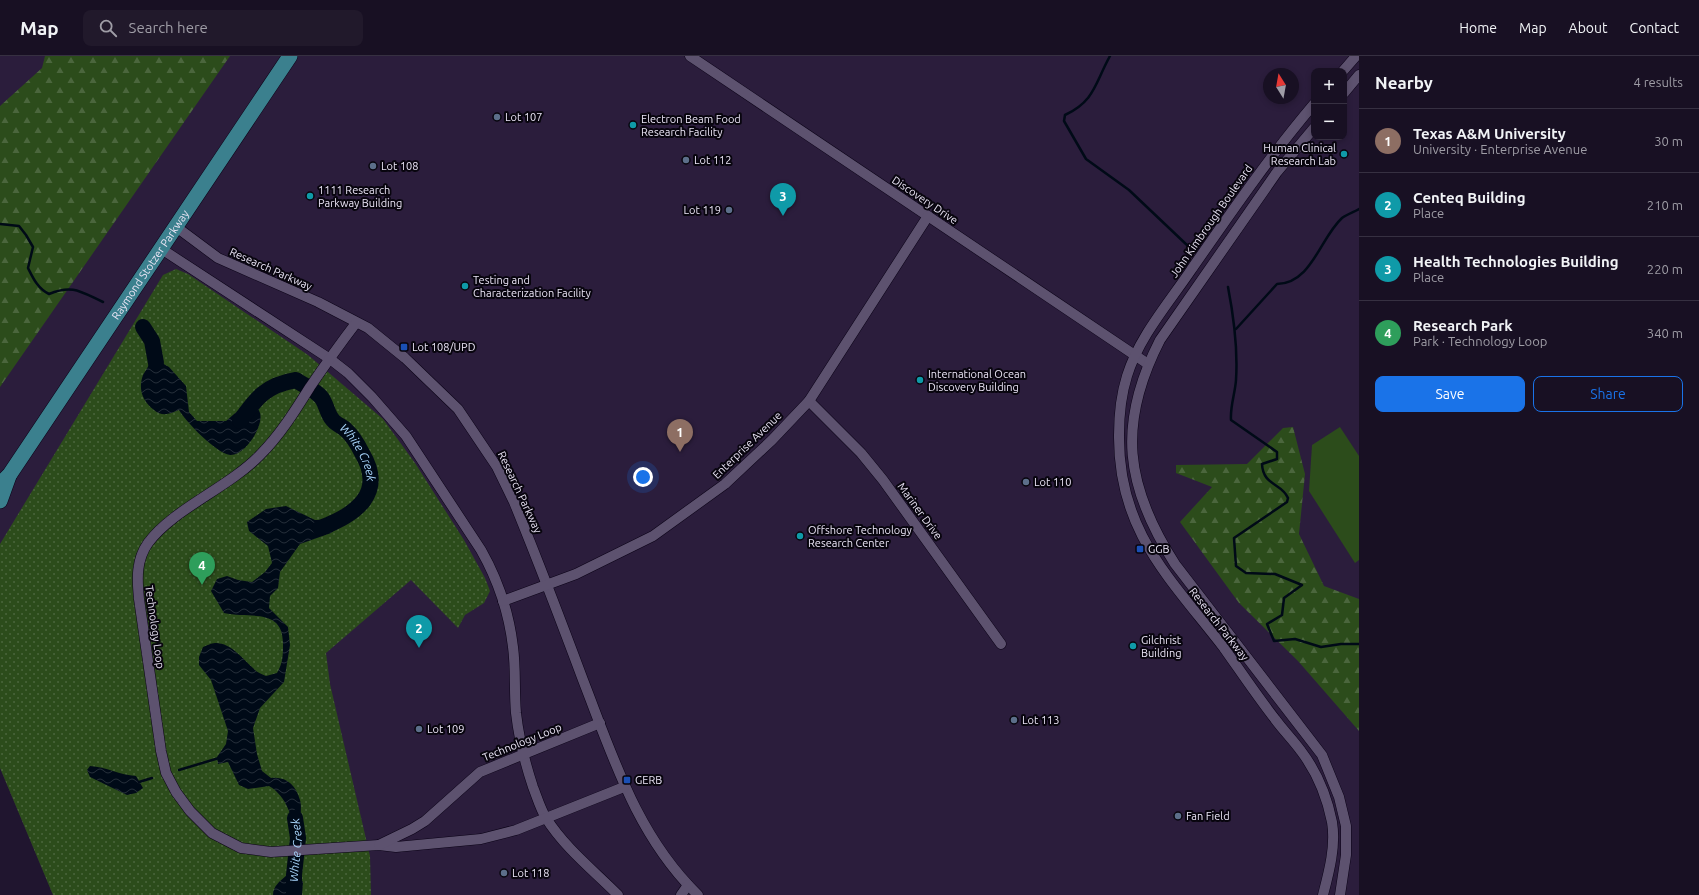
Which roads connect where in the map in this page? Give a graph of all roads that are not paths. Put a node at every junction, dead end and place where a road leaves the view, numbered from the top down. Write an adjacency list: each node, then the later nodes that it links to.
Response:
1 (290, 56): 10 (main road, Raymond Stotzer Parkway)
2 (690, 56): 9 (street, Discovery Drive)
3 (1356, 56): 4 (street)
4 (1346, 68)
5 (1359, 75): 6 (street)
6 (1347, 86)
7 (1311, 108): 13 (street, John Kimbrough Boulevard)
8 (1311, 132): 15 (street)
9 (928, 216): 13 (street, Discovery Drive); 16 (street, Enterprise Avenue)
10 (175, 226): 11 (main road, Raymond Stotzer Parkway); 12 (street, Research Parkway)
11 (160, 248): 14 (street); 17 (main road, Raymond Stotzer Parkway)
12 (356, 323): 14 (street, Technology Loop); 21 (street, Research Parkway)
13 (1134, 356): 15 (street, Discovery Drive); 20 (street, Research Parkway)
14 (330, 359): 22 (street); 30 (street, Technology Loop)
15 (1148, 364): 19 (street, Research Parkway)
16 (808, 401): 21 (street, Enterprise Avenue); 25 (street, Mariner Drive)
17 (5, 479): 18 (main road, Raymond Stotzer Parkway)
18 (0, 501)
19 (1145, 512): 20 (street); 23 (street, Research Parkway)
20 (1133, 516): 24 (street, Research Parkway)
21 (548, 586): 22 (street, Enterprise Avenue); 26 (street, Research Parkway)
22 (503, 601): 27 (street)
23 (1227, 629): 24 (street); 36 (street, Research Parkway)
24 (1214, 638): 35 (street, Research Parkway)
25 (1001, 644)
26 (600, 723): 27 (street, Technology Loop); 28 (street, Research Parkway)
27 (523, 754): 29 (street); 30 (street, Technology Loop)
28 (624, 787): 29 (street, Technology Loop); 31 (street, Research Parkway)
29 (546, 818): 30 (street, Technology Loop); 32 (street)
30 (379, 845)
31 (688, 885): 33 (street); 34 (street, Research Parkway)
32 (618, 895)
33 (681, 895)
34 (698, 895)
35 (1323, 895)
36 (1340, 895)

